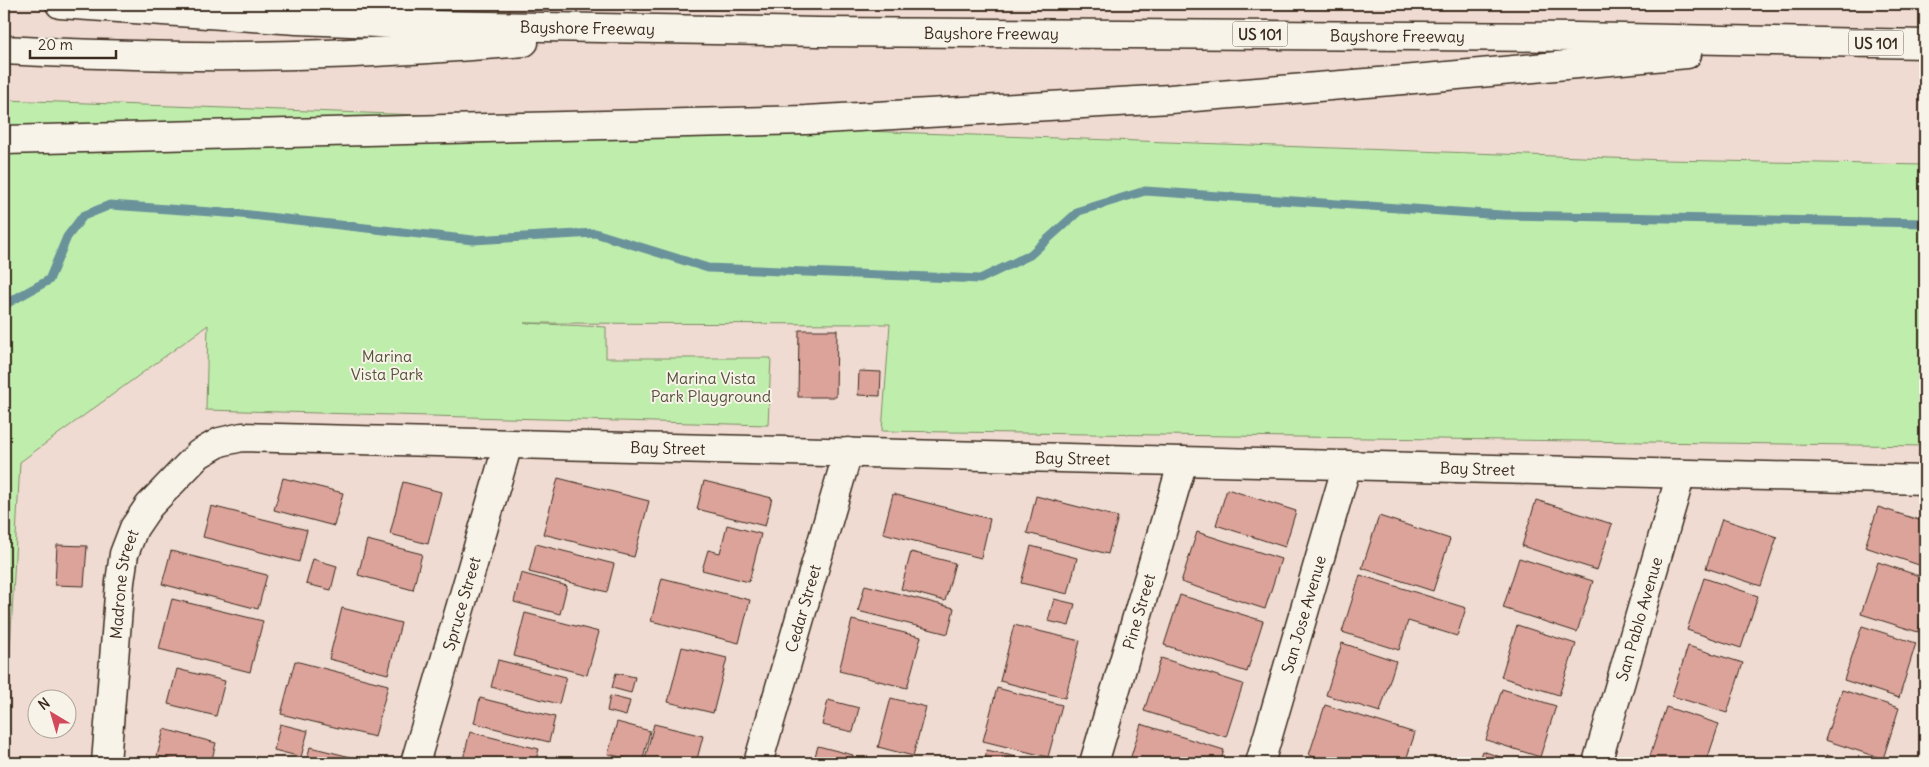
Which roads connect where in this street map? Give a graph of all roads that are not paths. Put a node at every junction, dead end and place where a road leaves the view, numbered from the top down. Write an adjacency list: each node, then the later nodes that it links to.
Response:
1 (60, 4): 2 (main road, Bayshore Freeway / US 101)
2 (693, 29): 3 (main road, Bayshore Freeway / US 101); 5 (main road)
3 (1827, 42): 4 (main road, Bayshore Freeway / US 101); 6 (main road)
4 (1925, 44)
5 (4, 50)
6 (4, 140)
7 (220, 442): 8 (main road, Bay Street); 14 (main road, Madrone Street)
8 (508, 444): 9 (main road, Bay Street); 15 (main road, Spruce Street)
9 (848, 452): 10 (main road, Bay Street); 16 (main road, Cedar Street)
10 (1183, 461): 11 (main road, Bay Street); 17 (main road, Pine Street)
11 (1347, 465): 12 (main road, Bay Street); 18 (main road, San Jose Avenue)
12 (1681, 474): 13 (main road, Bay Street); 19 (main road, San Pablo Avenue)
13 (1925, 480)
14 (106, 763)
15 (415, 763)
16 (758, 763)
17 (1094, 763)
18 (1260, 763)
19 (1597, 763)

